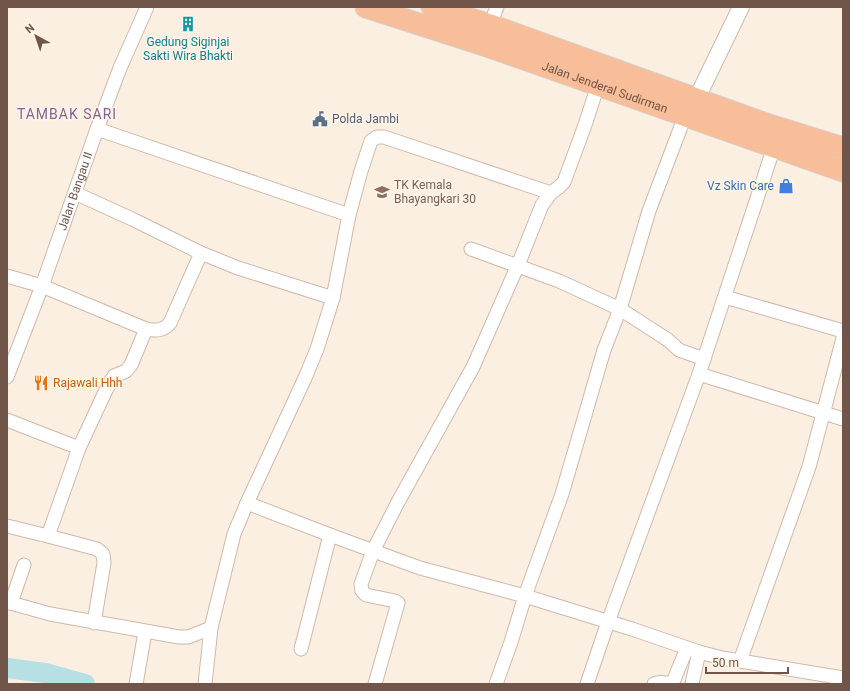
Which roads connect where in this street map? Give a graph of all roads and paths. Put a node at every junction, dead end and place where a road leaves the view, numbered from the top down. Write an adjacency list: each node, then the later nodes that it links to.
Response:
1 (147, 7): 9 (street, Jalan Bangau II)
2 (432, 7): 5 (highway, Jalan Jenderal Sudirman)
3 (741, 7): 8 (street)
4 (376, 9): 6 (highway, Jalan Jenderal Sudirman)
5 (494, 16): 6 (highway, Jalan Jenderal Sudirman)
6 (545, 56): 7 (highway, Jalan Jenderal Sudirman); 8 (highway, Jalan Jenderal Sudirman)
7 (598, 85): 8 (highway, Jalan Jenderal Sudirman); 14 (street)
8 (691, 108): 10 (highway, Jalan Jenderal Sudirman); 11 (highway, Jalan Jenderal Sudirman); 23 (street)
9 (97, 129): 13 (street, Jalan Bangau II); 15 (street)
10 (774, 147): 12 (highway, Jalan Jenderal Sudirman); 21 (street)
11 (843, 148)
12 (843, 171)
13 (75, 193): 17 (street); 20 (street, Jalan Bangau II)
14 (551, 193): 15 (street); 18 (street)
15 (349, 216): 22 (street)
16 (471, 249): 18 (street)
17 (201, 253): 22 (street); 24 (street)
18 (518, 265): 23 (street); 38 (street)
19 (7, 276): 20 (street)
20 (42, 286): 24 (street); 29 (street, Jalan Bangau II)
21 (725, 297): 25 (street); 27 (street)
22 (333, 298): 34 (street)
23 (620, 309): 27 (street); 40 (street)
24 (146, 329): 33 (street)
25 (843, 331)
26 (843, 338): 30 (street)
27 (704, 359): 28 (street)
28 (699, 374): 30 (street); 42 (street)
29 (7, 377)
30 (824, 412): 31 (street); 48 (street)
31 (843, 419)
32 (7, 420): 33 (street)
33 (80, 448): 37 (street)
34 (246, 503): 36 (street); 44 (street)
35 (7, 526): 37 (street)
36 (330, 535): 38 (street); 46 (street)
37 (48, 536): 43 (street)
38 (374, 551): 40 (street); 52 (street)
39 (24, 565): 41 (street)
40 (525, 596): 42 (street); 53 (street)
41 (9, 602): 43 (street)
42 (608, 622): 47 (street); 54 (street)
43 (94, 623): 45 (street)
44 (211, 628): 45 (street); 51 (street)
45 (146, 632): 50 (street)
46 (301, 649)
47 (693, 650): 48 (street); 55 (street); 56 (street)
48 (740, 661): 49 (street)
49 (843, 678)
50 (136, 684)
51 (205, 684)
52 (375, 684)
53 (496, 684)
54 (587, 684)
55 (654, 684)
56 (692, 684)

